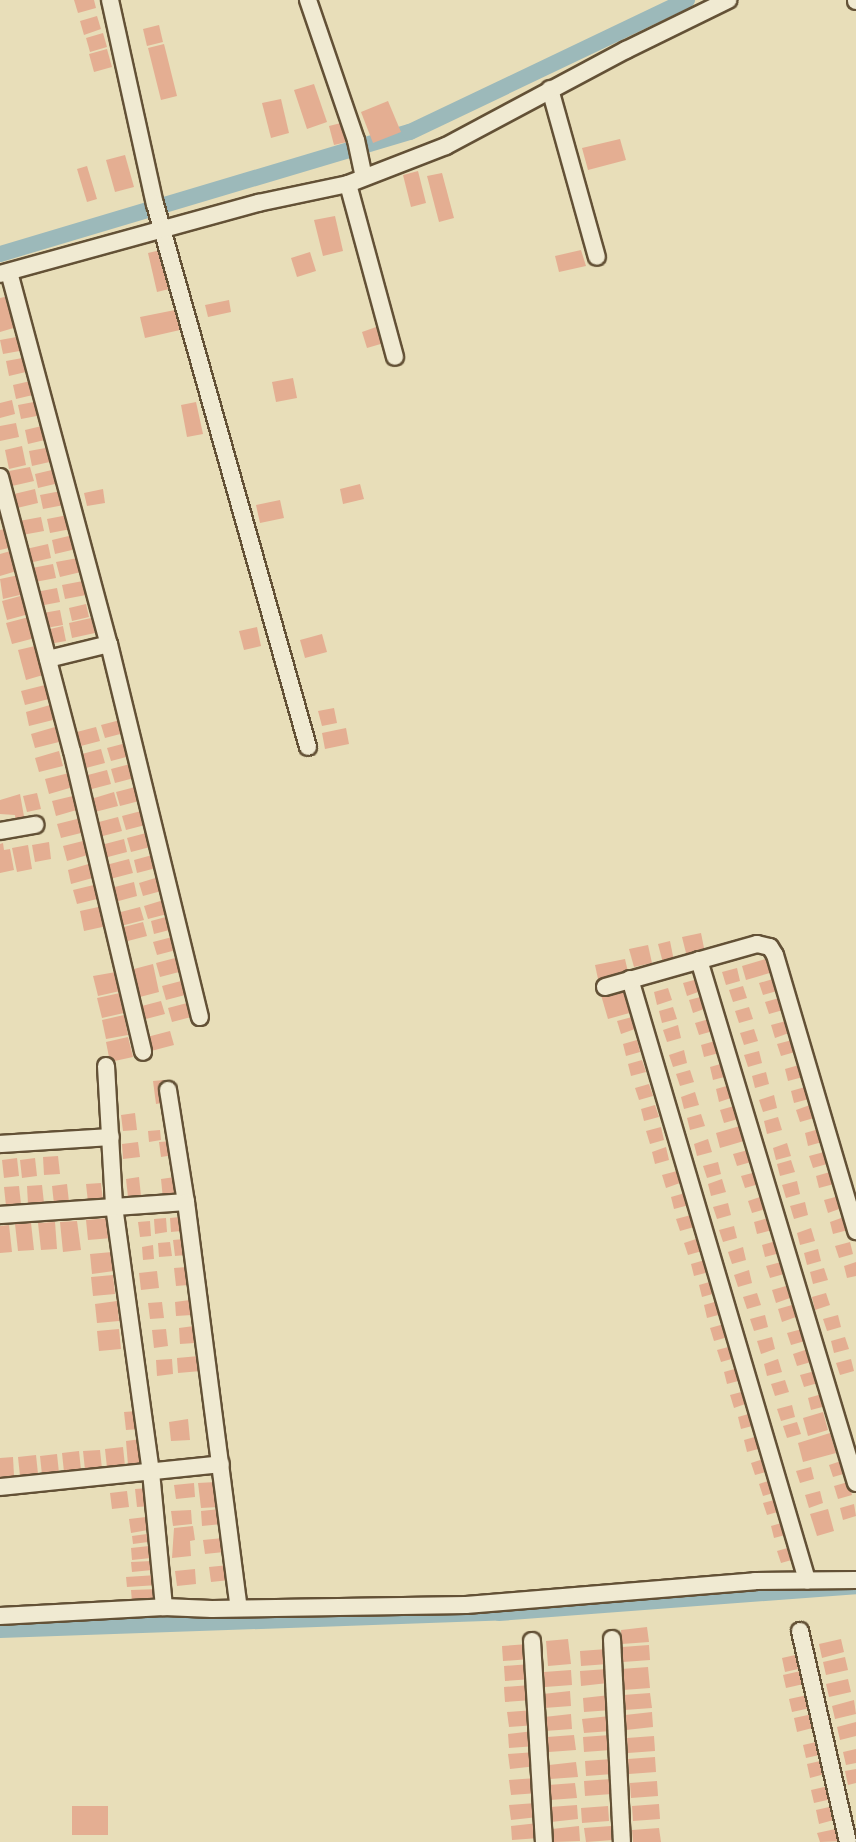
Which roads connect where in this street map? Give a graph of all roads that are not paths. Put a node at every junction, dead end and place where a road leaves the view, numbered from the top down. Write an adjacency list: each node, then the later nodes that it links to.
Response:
1 (110, 0): 7 (street)
2 (308, 0): 5 (street)
3 (728, 0): 4 (street)
4 (550, 89): 5 (street); 8 (street)
5 (363, 168): 6 (street)
6 (348, 184): 7 (street); 10 (street)
7 (163, 228): 9 (street); 14 (street)
8 (597, 257)
9 (4, 273): 12 (street)
10 (395, 357)
11 (0, 477): 13 (street)
12 (109, 645): 13 (street); 20 (street)
13 (48, 659): 21 (street)
14 (308, 747)
15 (35, 825): 16 (street)
16 (0, 831)
17 (699, 960): 18 (street); 29 (street); 32 (street)
18 (630, 979): 19 (street); 34 (street)
19 (606, 986)
20 (200, 1017)
21 (142, 1052)
22 (106, 1066): 24 (street)
23 (168, 1090): 26 (street)
24 (111, 1137): 25 (street); 27 (street)
25 (0, 1144)
26 (186, 1202): 27 (street); 30 (street)
27 (114, 1206): 28 (street); 31 (street)
28 (0, 1215)
29 (856, 1231)
30 (220, 1464): 31 (street); 37 (street)
31 (151, 1472): 33 (street); 36 (street)
32 (856, 1483)
33 (0, 1487)
34 (807, 1580): 35 (street); 37 (street)
35 (856, 1580)
36 (164, 1607): 37 (street); 38 (street)
37 (239, 1608)
38 (0, 1616)
39 (800, 1631): 44 (street)
40 (611, 1639): 43 (street)
41 (532, 1641): 42 (street)
42 (544, 1842)
43 (622, 1842)
44 (848, 1842)

